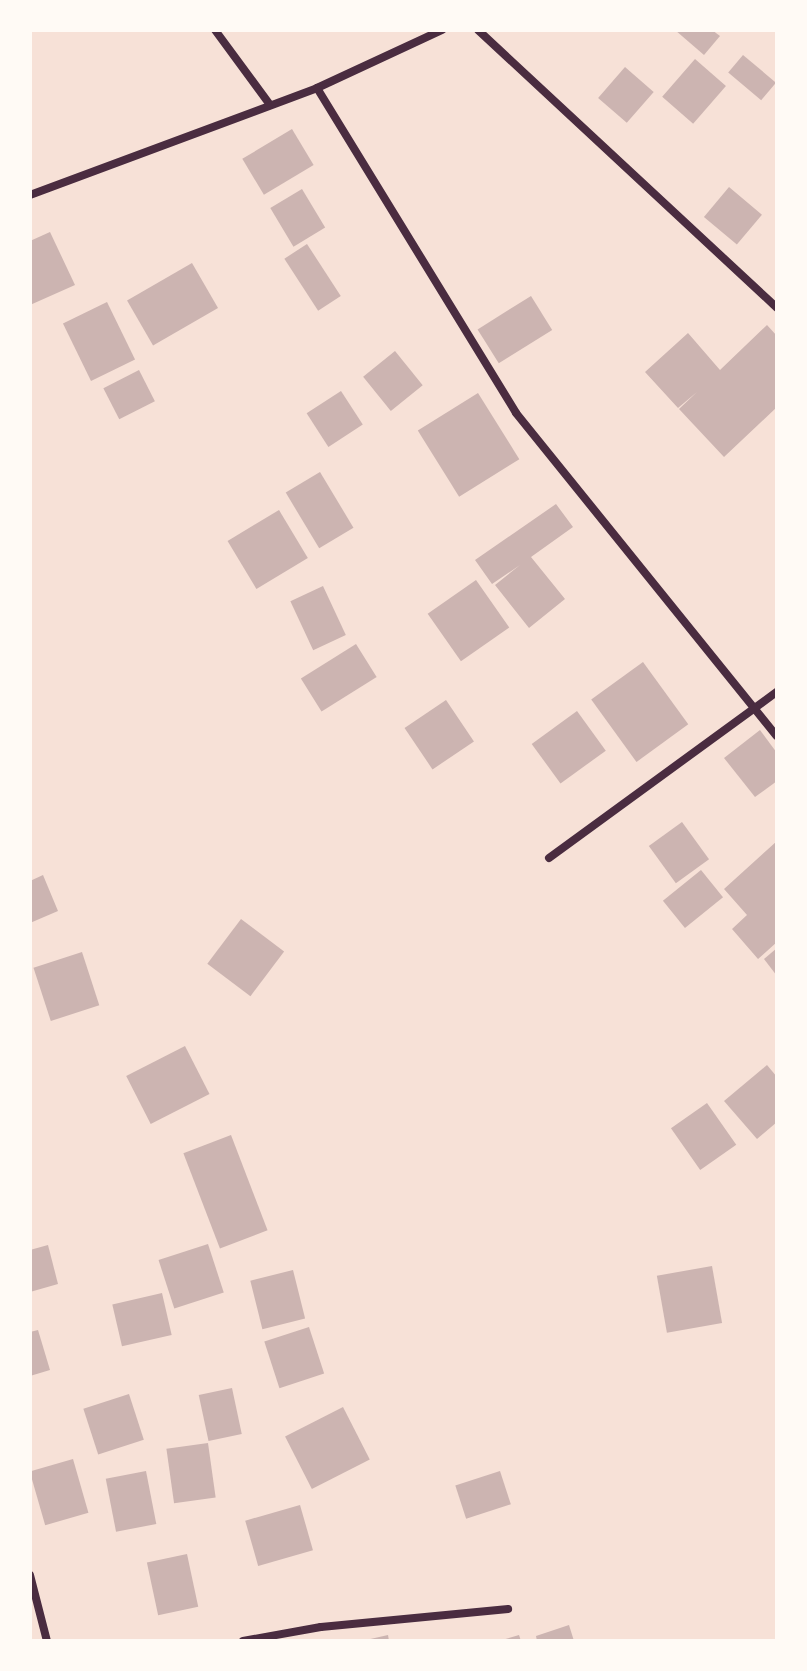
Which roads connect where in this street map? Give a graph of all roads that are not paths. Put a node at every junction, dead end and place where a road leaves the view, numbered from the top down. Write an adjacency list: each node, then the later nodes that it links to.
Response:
1 (215, 30): 5 (street)
2 (442, 30): 4 (street)
3 (478, 30): 7 (street)
4 (317, 88): 5 (street); 9 (street)
5 (270, 105): 6 (street)
6 (30, 195)
7 (777, 308)
8 (777, 692): 9 (street)
9 (756, 711): 10 (street); 11 (street)
10 (777, 736)
11 (549, 858)
12 (30, 1575): 14 (street)
13 (508, 1609): 15 (street)
14 (47, 1641)
15 (243, 1641)

